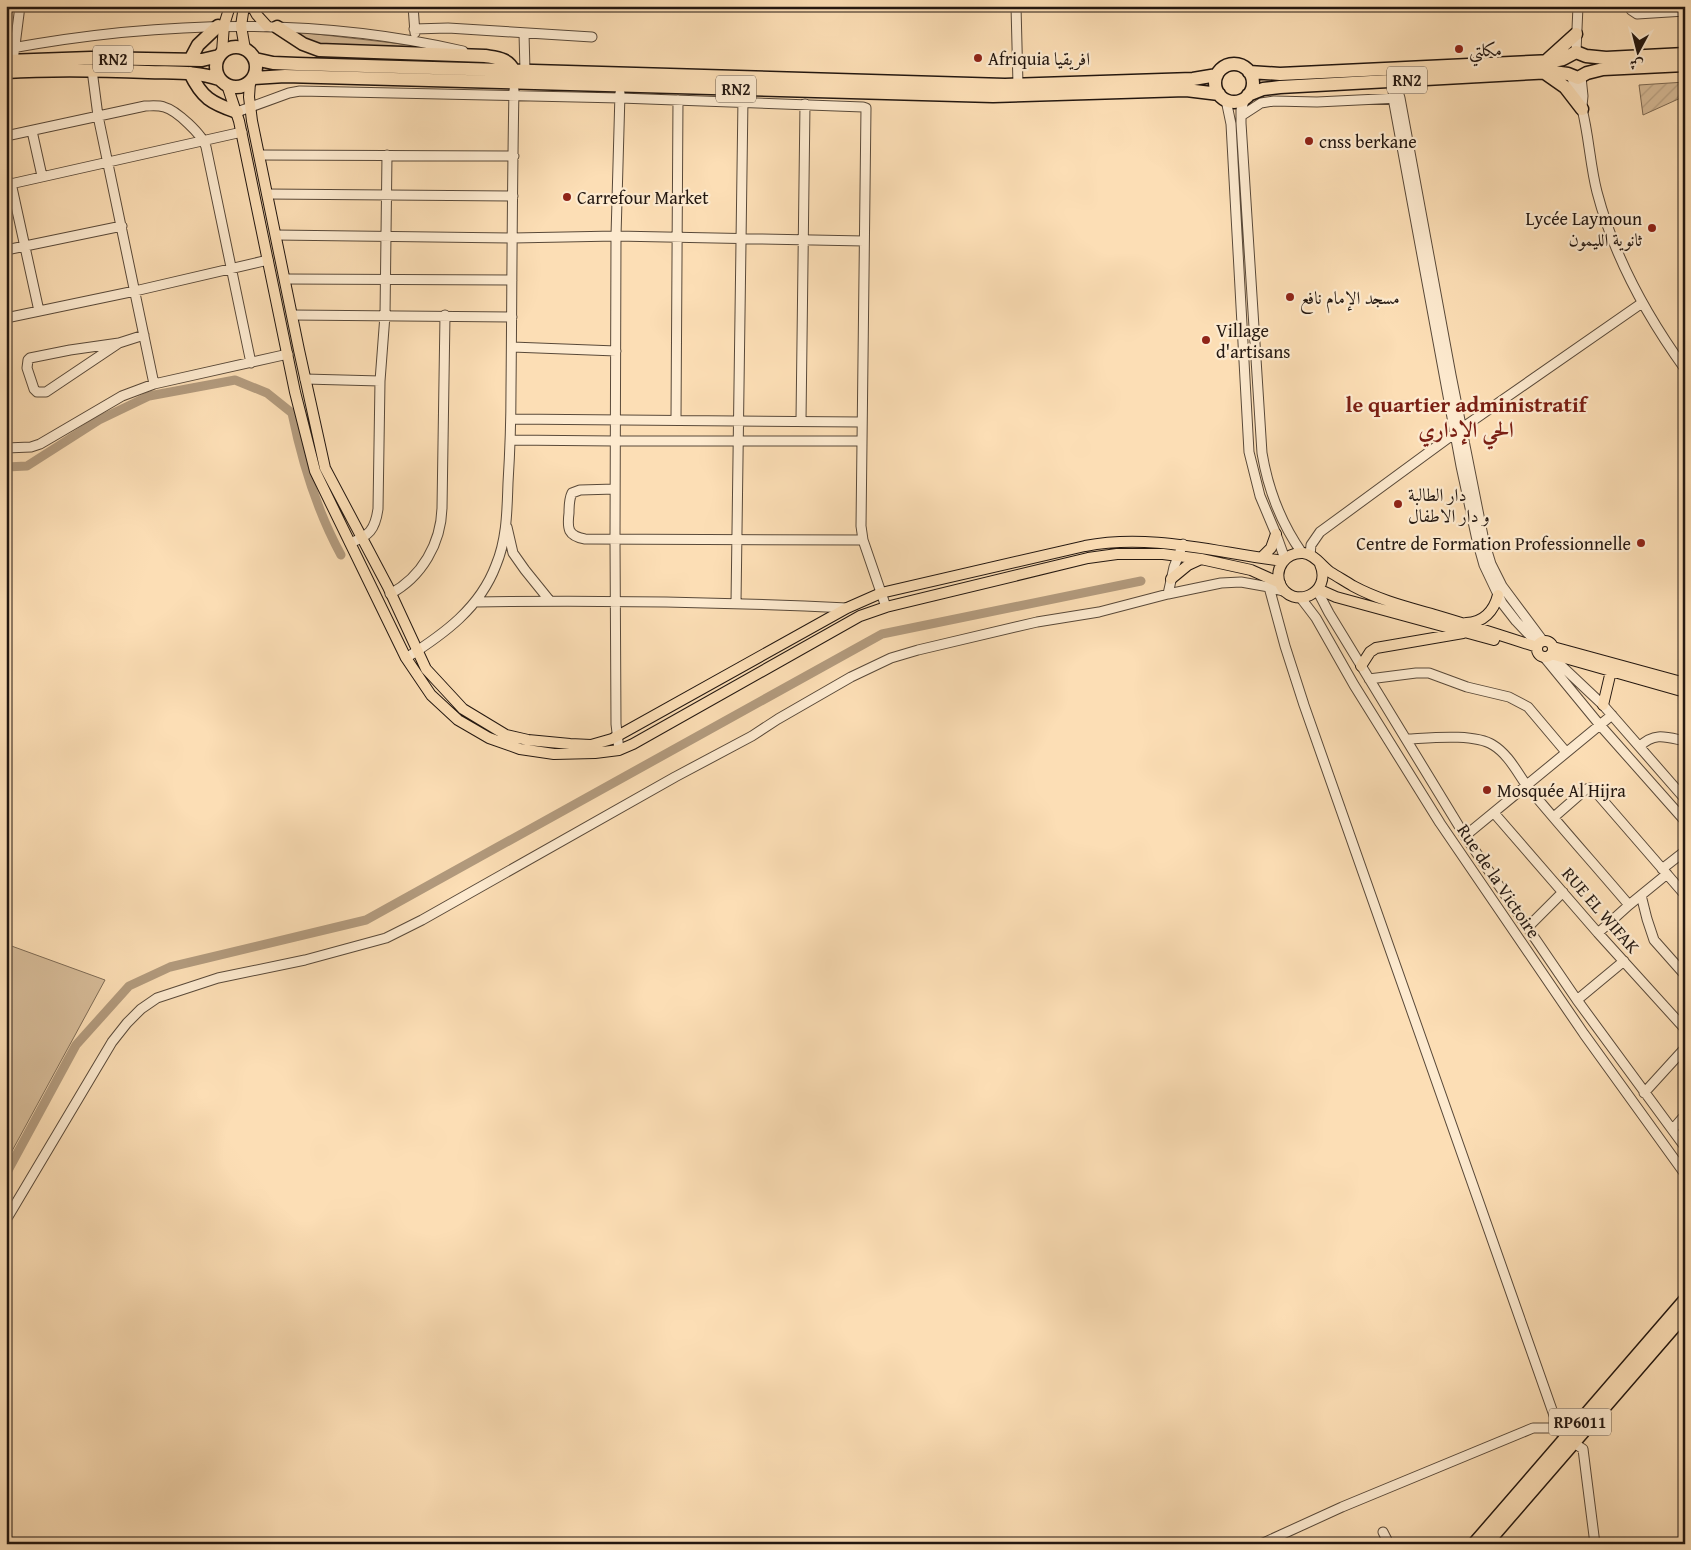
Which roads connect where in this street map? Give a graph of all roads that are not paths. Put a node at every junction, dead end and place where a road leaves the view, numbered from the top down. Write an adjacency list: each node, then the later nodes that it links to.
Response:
1 (20, 6): 18 (street)
2 (230, 6): 10 (main road)
3 (244, 6): 11 (main road)
4 (252, 6): 12 (main road)
5 (413, 6): 13 (street)
6 (1016, 6): 38 (street)
7 (1578, 6): 15 (street)
8 (1630, 6): 9 (street)
9 (1685, 11)
10 (221, 25): 11 (street); 18 (street); 20 (main road); 27 (highway)
11 (241, 26): 12 (street); 19 (main road)
12 (272, 27): 17 (street); 23 (highway)
13 (414, 29): 14 (street); 17 (street)
14 (524, 33): 16 (street); 35 (street)
15 (1576, 34): 22 (street); 28 (highway)
16 (592, 37)
17 (418, 42): 23 (street)
18 (10, 48): 25 (street)
19 (245, 49): 20 (highway, RN2); 24 (highway)
20 (221, 54): 27 (highway, RN2); 37 (highway)
21 (1685, 54): 22 (highway, RN2)
22 (1576, 55): 28 (highway, RN2); 33 (highway); 33 (highway)
23 (485, 56): 35 (highway)
24 (255, 60): 34 (highway); 35 (highway, RN2)
25 (10, 61): 27 (highway, RN2)
26 (1685, 65): 33 (highway, RN2)
27 (190, 66): 29 (highway, RN2); 37 (highway, RN2); 49 (highway)
28 (1545, 67): 31 (highway, RN2); 33 (highway, RN2); 36 (highway, RN2); 48 (highway)
29 (92, 70): 30 (highway, RN2); 50 (street)
30 (6, 72)
31 (1249, 72): 32 (highway, RN2); 41 (highway)
32 (1217, 75): 38 (highway, RN2); 42 (highway)
33 (1577, 75): 48 (street)
34 (251, 80): 35 (highway, RN2); 37 (highway, RN2); 47 (main road)
35 (517, 80): 38 (highway, RN2); 40 (highway, RN2); 47 (street); 58 (street)
36 (1394, 81): 41 (highway, RN2); 43 (street)
37 (223, 82): 49 (main road)
38 (1018, 85)
39 (743, 89): 40 (highway, RN2); 42 (highway, RN2); 45 (street)
40 (620, 92): 44 (street); 68 (street)
41 (1247, 96): 42 (highway, RN2); 51 (street)
42 (1222, 97): 113 (street)
43 (1396, 98): 51 (street); 105 (street)
44 (678, 100): 45 (street); 69 (street)
45 (743, 102): 46 (street); 71 (street)
46 (805, 104): 72 (street); 73 (street)
47 (250, 107): 49 (street); 56 (main road)
48 (1582, 109): 82 (street)
49 (237, 112): 53 (main road)
50 (98, 116): 52 (street); 55 (street); 59 (street)
51 (1241, 116): 120 (street)
52 (32, 131): 54 (street); 60 (street)
53 (242, 132): 55 (street); 76 (main road)
54 (6, 136)
55 (204, 141): 59 (street); 77 (street)
56 (259, 155): 57 (street); 62 (main road)
57 (387, 155): 58 (street); 63 (street)
58 (514, 156): 64 (street)
59 (109, 162): 60 (street); 65 (street)
60 (42, 176): 61 (street)
61 (8, 184): 74 (street)
62 (267, 194): 63 (street); 66 (main road)
63 (386, 195): 64 (street); 67 (street)
64 (513, 196): 70 (street)
65 (122, 226): 74 (street); 81 (street)
66 (276, 235): 67 (street); 78 (main road)
67 (386, 236): 70 (street); 79 (street)
68 (616, 236): 69 (street); 70 (street); 92 (street)
69 (677, 237): 71 (street); 101 (street)
70 (513, 238): 80 (street)
71 (741, 239): 72 (street); 102 (street)
72 (803, 240): 73 (street); 103 (street)
73 (864, 240): 104 (street)
74 (25, 246): 75 (street); 83 (street)
75 (6, 250)
76 (268, 260): 77 (street); 93 (main road)
77 (232, 269): 81 (street); 94 (street)
78 (285, 279): 79 (street); 84 (main road)
79 (386, 280): 80 (street); 85 (street)
80 (512, 280): 87 (street)
81 (135, 291): 83 (street); 89 (street)
82 (1642, 303): 95 (street); 105 (street)
83 (39, 310): 88 (street)
84 (292, 314): 85 (street); 96 (main road)
85 (385, 315): 86 (street); 97 (street)
86 (445, 315): 87 (street); 130 (street)
87 (512, 317): 91 (street)
88 (6, 318)
89 (144, 335): 90 (street); 98 (street)
90 (119, 343): 90 (street)
91 (512, 347): 92 (street); 99 (street)
92 (616, 351): 100 (street)
93 (288, 354): 94 (street); 118 (main road)
94 (251, 363): 98 (street)
95 (1685, 369)
96 (305, 379): 97 (street); 114 (main road)
97 (380, 381): 114 (street)
98 (154, 384): 110 (street)
99 (511, 419): 100 (street); 106 (street)
100 (616, 420): 101 (street); 109 (street)
101 (676, 420): 102 (street)
102 (738, 420): 103 (street); 107 (street)
103 (801, 420): 104 (street)
104 (861, 422): 108 (street)
105 (1458, 431): 120 (street); 133 (street); 142 (street)
106 (510, 440): 109 (street); 112 (street)
107 (738, 441): 108 (street); 109 (street); 116 (street)
108 (861, 441): 117 (street)
109 (615, 442): 111 (street)
110 (6, 448)
111 (615, 489): 115 (street); 115 (street)
112 (506, 522): 135 (street); 136 (street)
113 (1276, 534): 122 (main road); 124 (street)
114 (362, 539): 118 (street); 130 (main road)
115 (615, 540): 116 (street); 138 (street)
116 (737, 540): 117 (street); 137 (street)
117 (863, 540): 131 (street)
118 (350, 543): 144 (main road)
119 (1183, 544): 121 (street); 122 (main road); 131 (main road)
120 (1306, 554): 124 (main road); 125 (main road)
121 (1178, 556): 123 (main road); 126 (street); 139 (main road)
122 (1261, 558): 124 (main road)
123 (1201, 559): 126 (main road); 128 (main road)
124 (1284, 560): 128 (main road)
125 (1320, 564): 129 (main road); 141 (main road)
126 (1171, 579): 132 (street)
127 (1269, 587): 128 (street); 132 (street); 187 (street)
128 (1283, 587): 134 (main road)
129 (1318, 590): 134 (main road); 141 (main road); 145 (street, Rue de la Victoire)
130 (390, 594): 143 (main road)
131 (882, 594): 139 (street); 140 (main road)
132 (1168, 594): 183 (street)
133 (1498, 595): 141 (main road); 142 (street)
134 (1300, 597): 182 (street, Rue de la Victoire)
135 (550, 601): 136 (street); 138 (street)
136 (476, 602): 143 (street)
137 (736, 602): 138 (street); 140 (street)
138 (615, 603): 153 (street)
139 (886, 607): 157 (main road)
140 (847, 608): 153 (main road)
141 (1465, 628): 142 (main road); 145 (main road)
142 (1544, 650): 146 (main road); 148 (main road); 150 (street); 152 (street)
143 (417, 651): 144 (street); 153 (main road)
144 (406, 658): 157 (main road)
145 (1361, 666): 147 (street, Rue de la Victoire)
146 (1611, 671): 149 (main road); 150 (main road)
147 (1369, 679): 154 (street, Rue de la Victoire); 158 (street)
148 (1685, 683)
149 (1685, 692)
150 (1603, 705): 151 (street)
151 (1612, 715): 152 (street); 156 (street)
152 (1599, 724): 158 (street); 163 (street)
153 (617, 738): 157 (street)
154 (1407, 739): 159 (street); 164 (street, Rue de la Victoire)
155 (1685, 741): 156 (street)
156 (1640, 746): 160 (street)
157 (619, 750)
158 (1566, 752): 159 (street)
159 (1526, 785): 161 (street); 162 (street)
160 (1685, 799)
161 (1494, 812): 164 (street); 167 (street, RUE EL WIFAK)
162 (1554, 817): 166 (street); 170 (street)
163 (1685, 821)
164 (1465, 836): 171 (street, Rue de la Victoire)
165 (1685, 851): 166 (street)
166 (1664, 872): 168 (street); 169 (street)
167 (1563, 892): 171 (street); 172 (street, RUE EL WIFAK)
168 (1641, 895): 170 (street); 174 (street)
169 (1685, 895)
170 (1629, 905): 172 (street)
171 (1528, 927): 175 (street, Rue de la Victoire)
172 (1598, 933): 173 (street, RUE EL WIFAK)
173 (1624, 961): 175 (street); 176 (street, RUE EL WIFAK)
174 (1685, 975)
175 (1577, 1000): 178 (street, Rue de la Victoire)
176 (1685, 1029)
177 (1685, 1048): 178 (street)
178 (1644, 1093): 180 (street, Rue de la Victoire)
179 (1685, 1114): 180 (street)
180 (1673, 1129): 181 (street, Rue de la Victoire)
181 (1685, 1147)
182 (1685, 1174)
183 (6, 1220)
184 (1685, 1300): 186 (highway, RP6011)
185 (1685, 1314): 186 (highway, RP6011)
186 (1617, 1386): 187 (highway, RP6011)
187 (1567, 1438): 189 (street); 191 (highway, RP6011); 192 (highway, RP6011); 193 (street)
188 (1383, 1532): 190 (street)
189 (1261, 1544)
190 (1389, 1544)
191 (1474, 1544)
192 (1486, 1544)
193 (1595, 1544)

